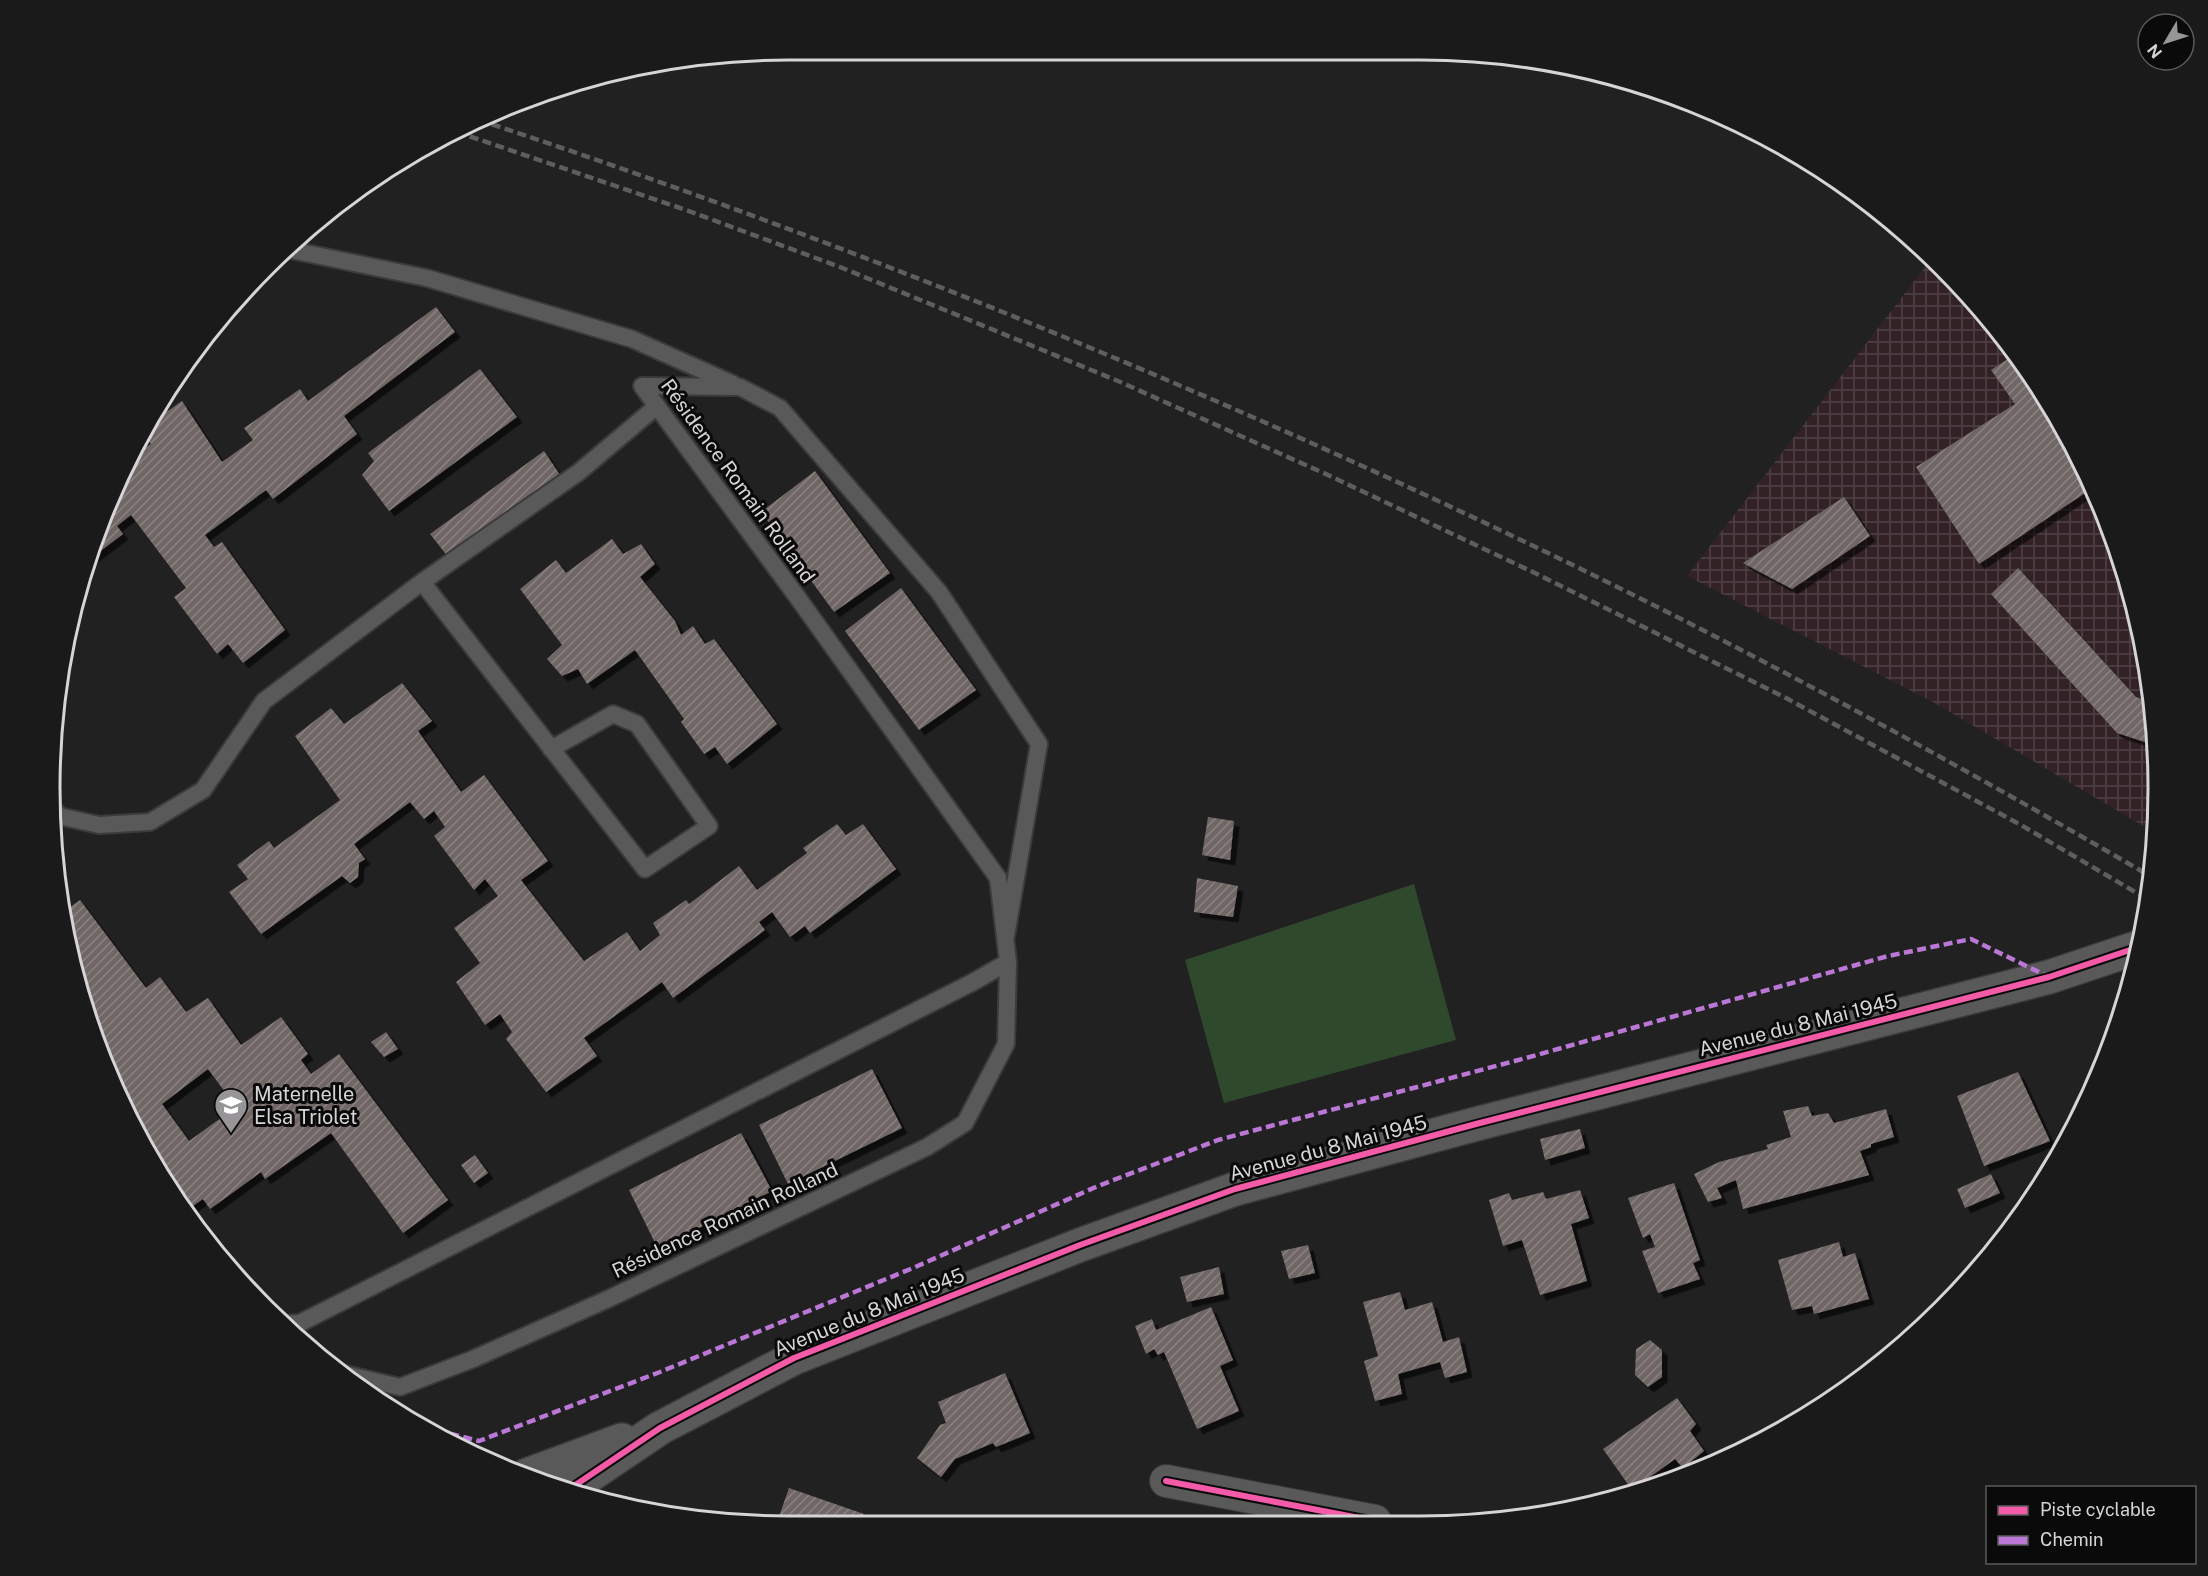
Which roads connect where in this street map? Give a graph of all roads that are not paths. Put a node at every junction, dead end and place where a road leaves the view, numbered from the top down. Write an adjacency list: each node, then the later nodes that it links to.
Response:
1 (297, 251): 2 (lane)
2 (740, 387): 3 (lane, Résidence Romain Rolland); 7 (lane, Résidence Romain Rolland)
3 (657, 406): 4 (lane); 7 (lane, Résidence Romain Rolland)
4 (422, 582): 5 (lane); 6 (lane)
5 (551, 749): 5 (lane)
6 (61, 816)
7 (1006, 936): 9 (lane, Résidence Romain Rolland)
8 (2129, 950): 12 (street, Avenue du 8 Mai 1945)
9 (1008, 962): 10 (lane); 11 (lane, Résidence Romain Rolland)
10 (295, 1323)
11 (363, 1378)
12 (660, 1428): 13 (street, Avenue du 8 Mai 1945); 15 (street, Avenue du 8 Mai 1945)
13 (543, 1473)
14 (1166, 1481): 16 (street)
15 (577, 1484)
16 (1350, 1516)

